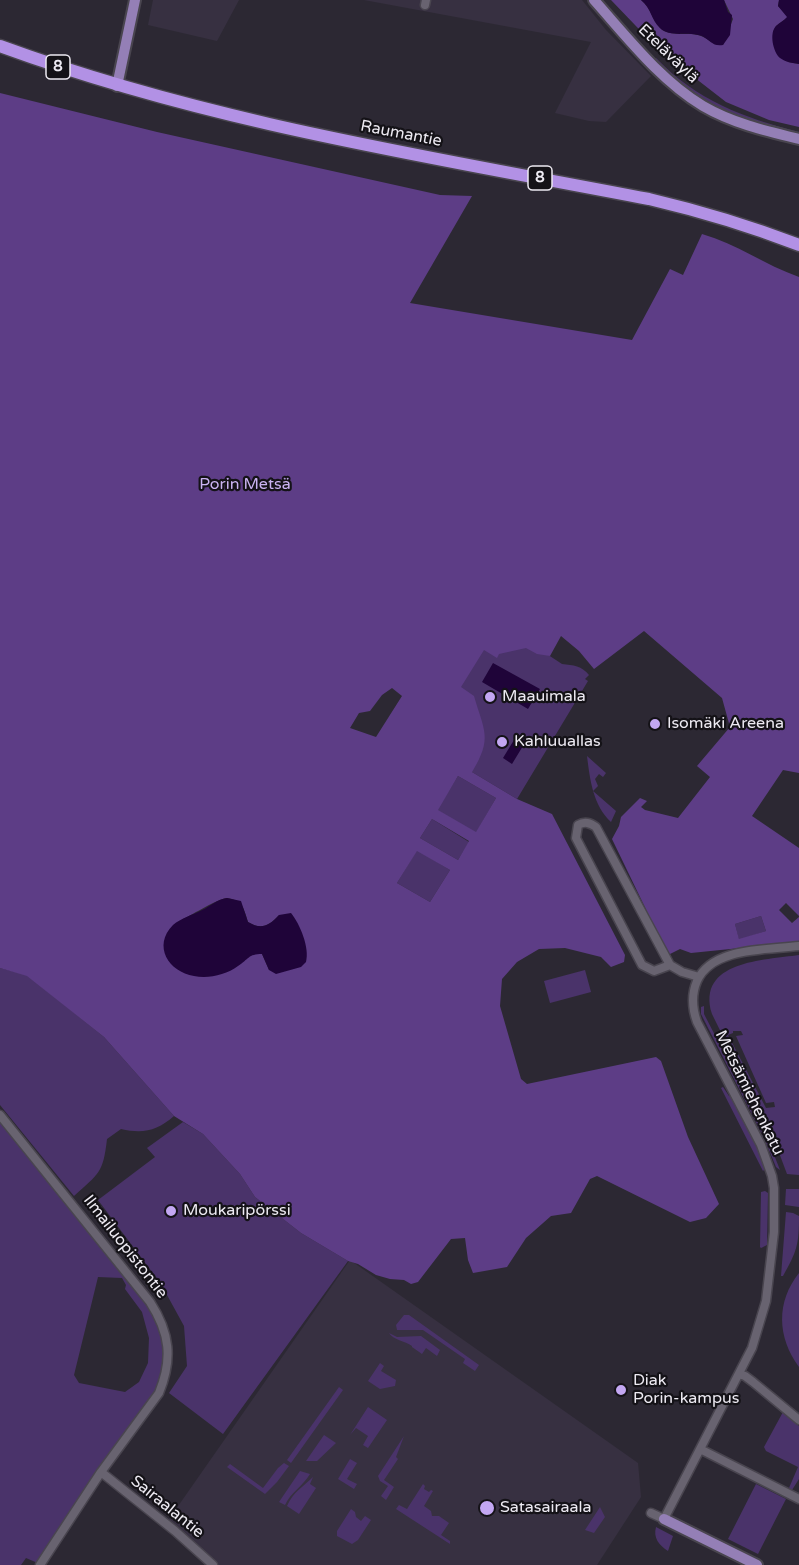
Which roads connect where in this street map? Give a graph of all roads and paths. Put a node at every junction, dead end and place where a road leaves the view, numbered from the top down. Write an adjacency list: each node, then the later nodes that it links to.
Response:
1 (135, 0): 4 (main road)
2 (594, 0): 5 (main road, Eteläväylä)
3 (0, 46): 4 (highway, Raumantie / 8)
4 (117, 86): 6 (highway, Raumantie / 8)
5 (799, 139)
6 (799, 245)
7 (799, 946): 9 (street)
8 (670, 965): 8 (street); 9 (street)
9 (699, 977): 11 (street, Metsämiehenkatu)
10 (0, 1115): 14 (street, Ilmailuopistontie)
11 (739, 1374): 12 (street); 13 (street, Metsämiehenkatu)
12 (799, 1420)
13 (700, 1449): 15 (street); 17 (street, Metsämiehenkatu)
14 (101, 1472): 18 (street, Ilmailuopistontie); 19 (street, Sairaalantie)
15 (799, 1499)
16 (651, 1513): 17 (street)
17 (664, 1519): 20 (main road)
18 (40, 1565)
19 (213, 1565)
20 (757, 1565)

